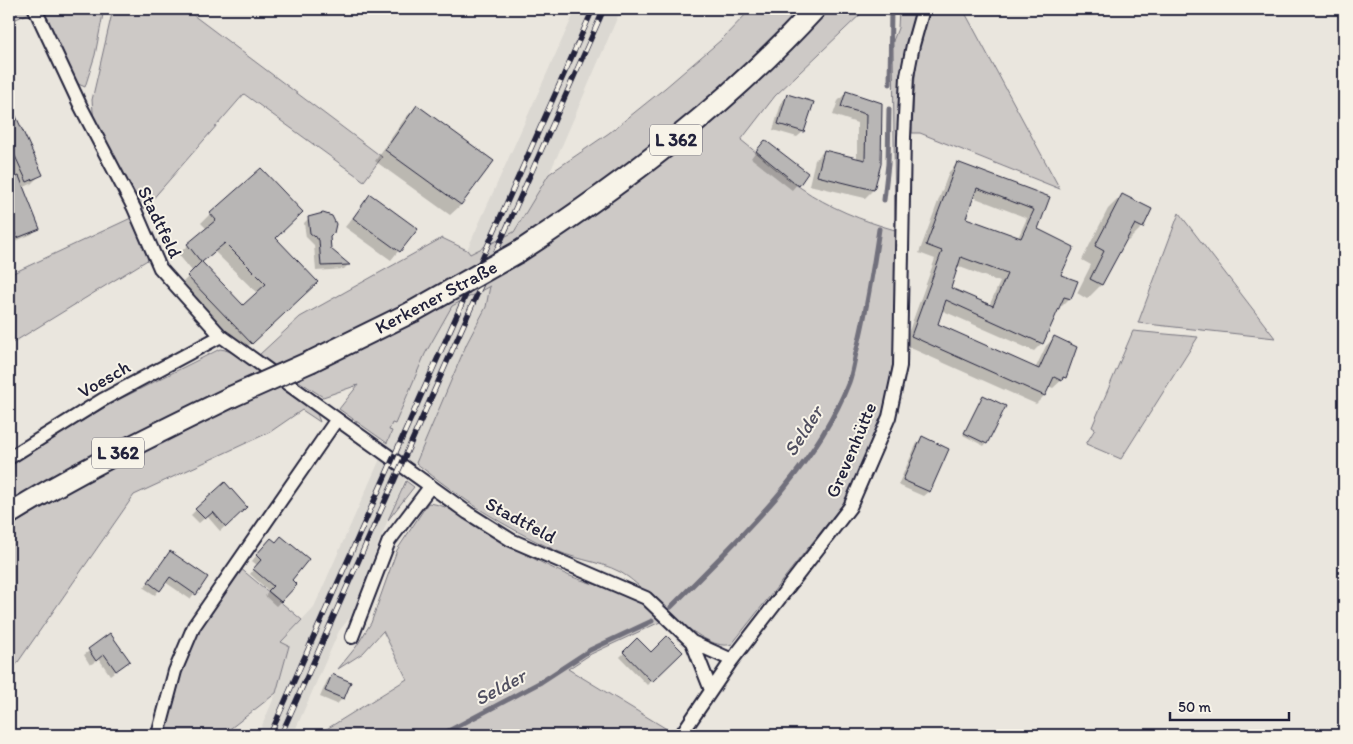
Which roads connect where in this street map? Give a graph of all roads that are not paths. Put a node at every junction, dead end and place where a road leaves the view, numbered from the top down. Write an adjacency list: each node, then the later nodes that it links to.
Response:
1 (35, 9): 4 (street, Stadtfeld)
2 (815, 9): 8 (main road, Kerkener Straße / L 362, bridge)
3 (923, 9): 11 (street, Grevenhütte)
4 (221, 336): 5 (street, Stadtfeld); 6 (street, Voesch)
5 (337, 419): 7 (street, Stadtfeld); 13 (street)
6 (9, 458)
7 (430, 487): 9 (street); 10 (street, Stadtfeld)
8 (9, 514)
9 (352, 637)
10 (692, 642): 11 (street, Stadtfeld); 12 (street, Stadtfeld)
11 (732, 660): 12 (street, Grevenhütte)
12 (711, 690): 14 (street, Grevenhütte)
13 (158, 735)
14 (681, 735)

